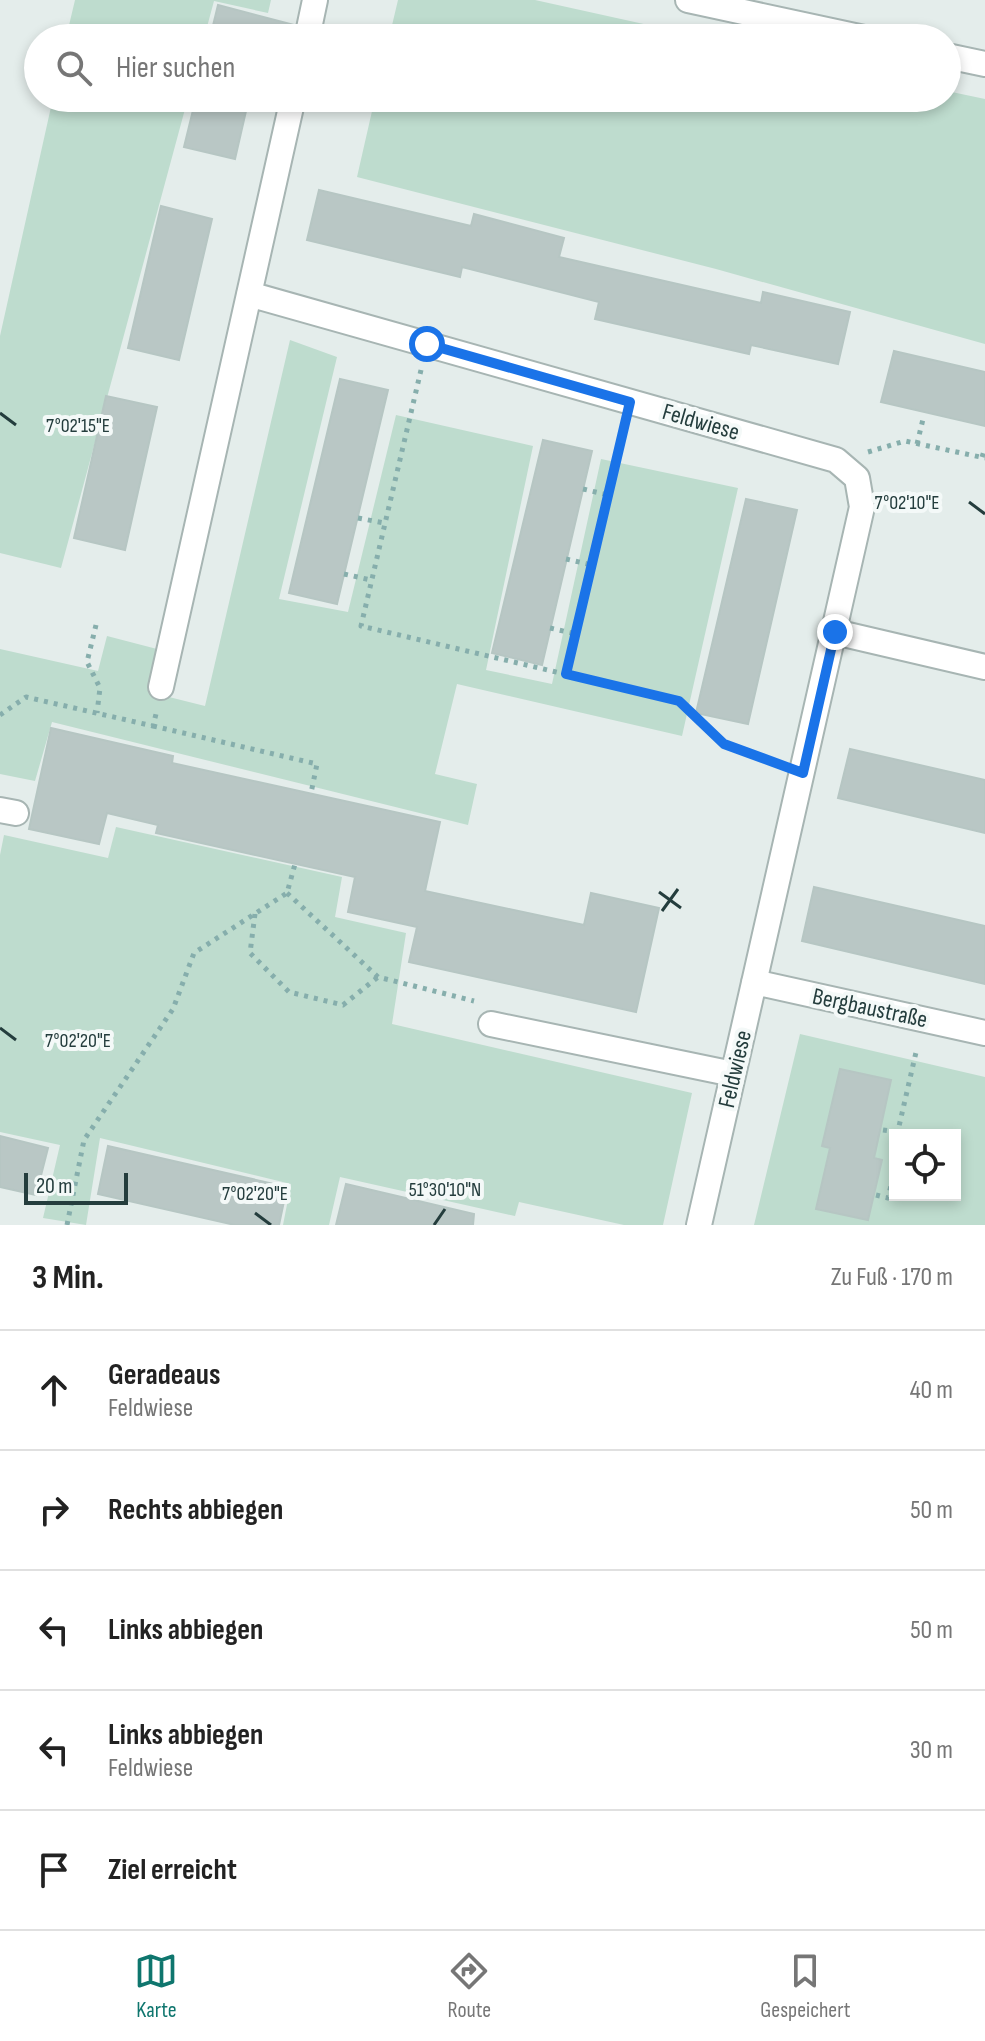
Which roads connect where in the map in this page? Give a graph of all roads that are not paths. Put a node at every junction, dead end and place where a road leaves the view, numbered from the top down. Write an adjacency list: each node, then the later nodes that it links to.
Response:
1 (315, 0): 3 (street)
2 (688, 0): 4 (street)
3 (310, 24)
4 (799, 24)
5 (961, 59): 6 (street)
6 (985, 64)
7 (290, 112): 8 (street)
8 (249, 294): 9 (street, Feldwiese); 11 (street)
9 (835, 632): 10 (street); 12 (street, Feldwiese)
10 (985, 667)
11 (161, 687)
12 (754, 982): 14 (street, Bergbaustraße); 15 (street, Feldwiese)
13 (491, 1024): 15 (street)
14 (985, 1033)
15 (733, 1074): 16 (street, Feldwiese)
16 (699, 1225)

